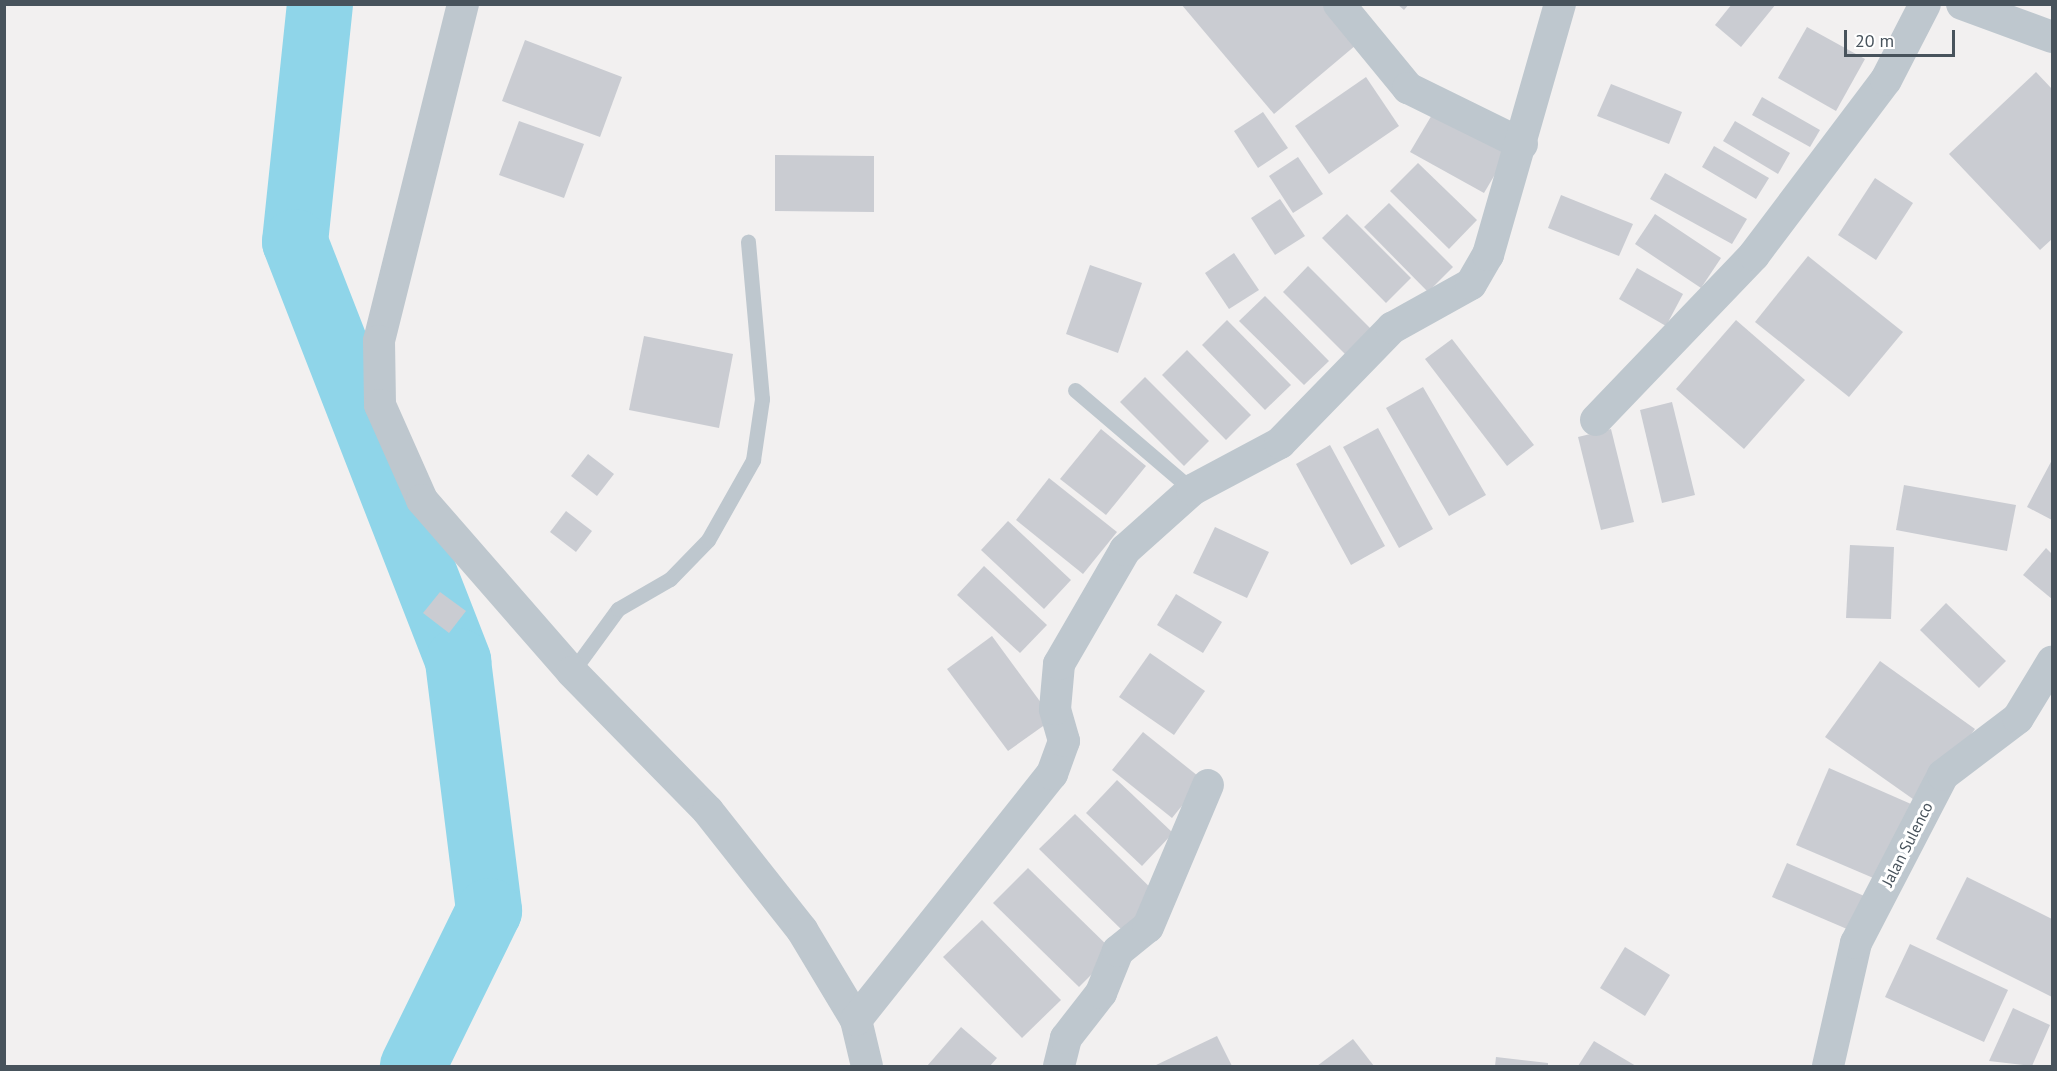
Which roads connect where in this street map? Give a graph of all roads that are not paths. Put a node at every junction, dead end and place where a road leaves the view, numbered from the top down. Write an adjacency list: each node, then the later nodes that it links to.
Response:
1 (463, 4): 13 (street)
2 (1339, 4): 7 (street)
3 (1560, 4): 7 (street)
4 (1925, 4): 10 (street)
5 (1962, 4): 6 (street)
6 (2052, 37)
7 (1522, 144): 11 (street)
8 (748, 242): 13 (lane)
9 (1075, 390): 11 (lane)
10 (1596, 420)
11 (1192, 490): 15 (street)
12 (2052, 662): 18 (street, Jalan Sulenco)
13 (572, 672): 15 (street)
14 (1208, 785): 17 (street)
15 (856, 1020): 16 (street)
16 (867, 1066)
17 (1059, 1066)
18 (1828, 1066)

